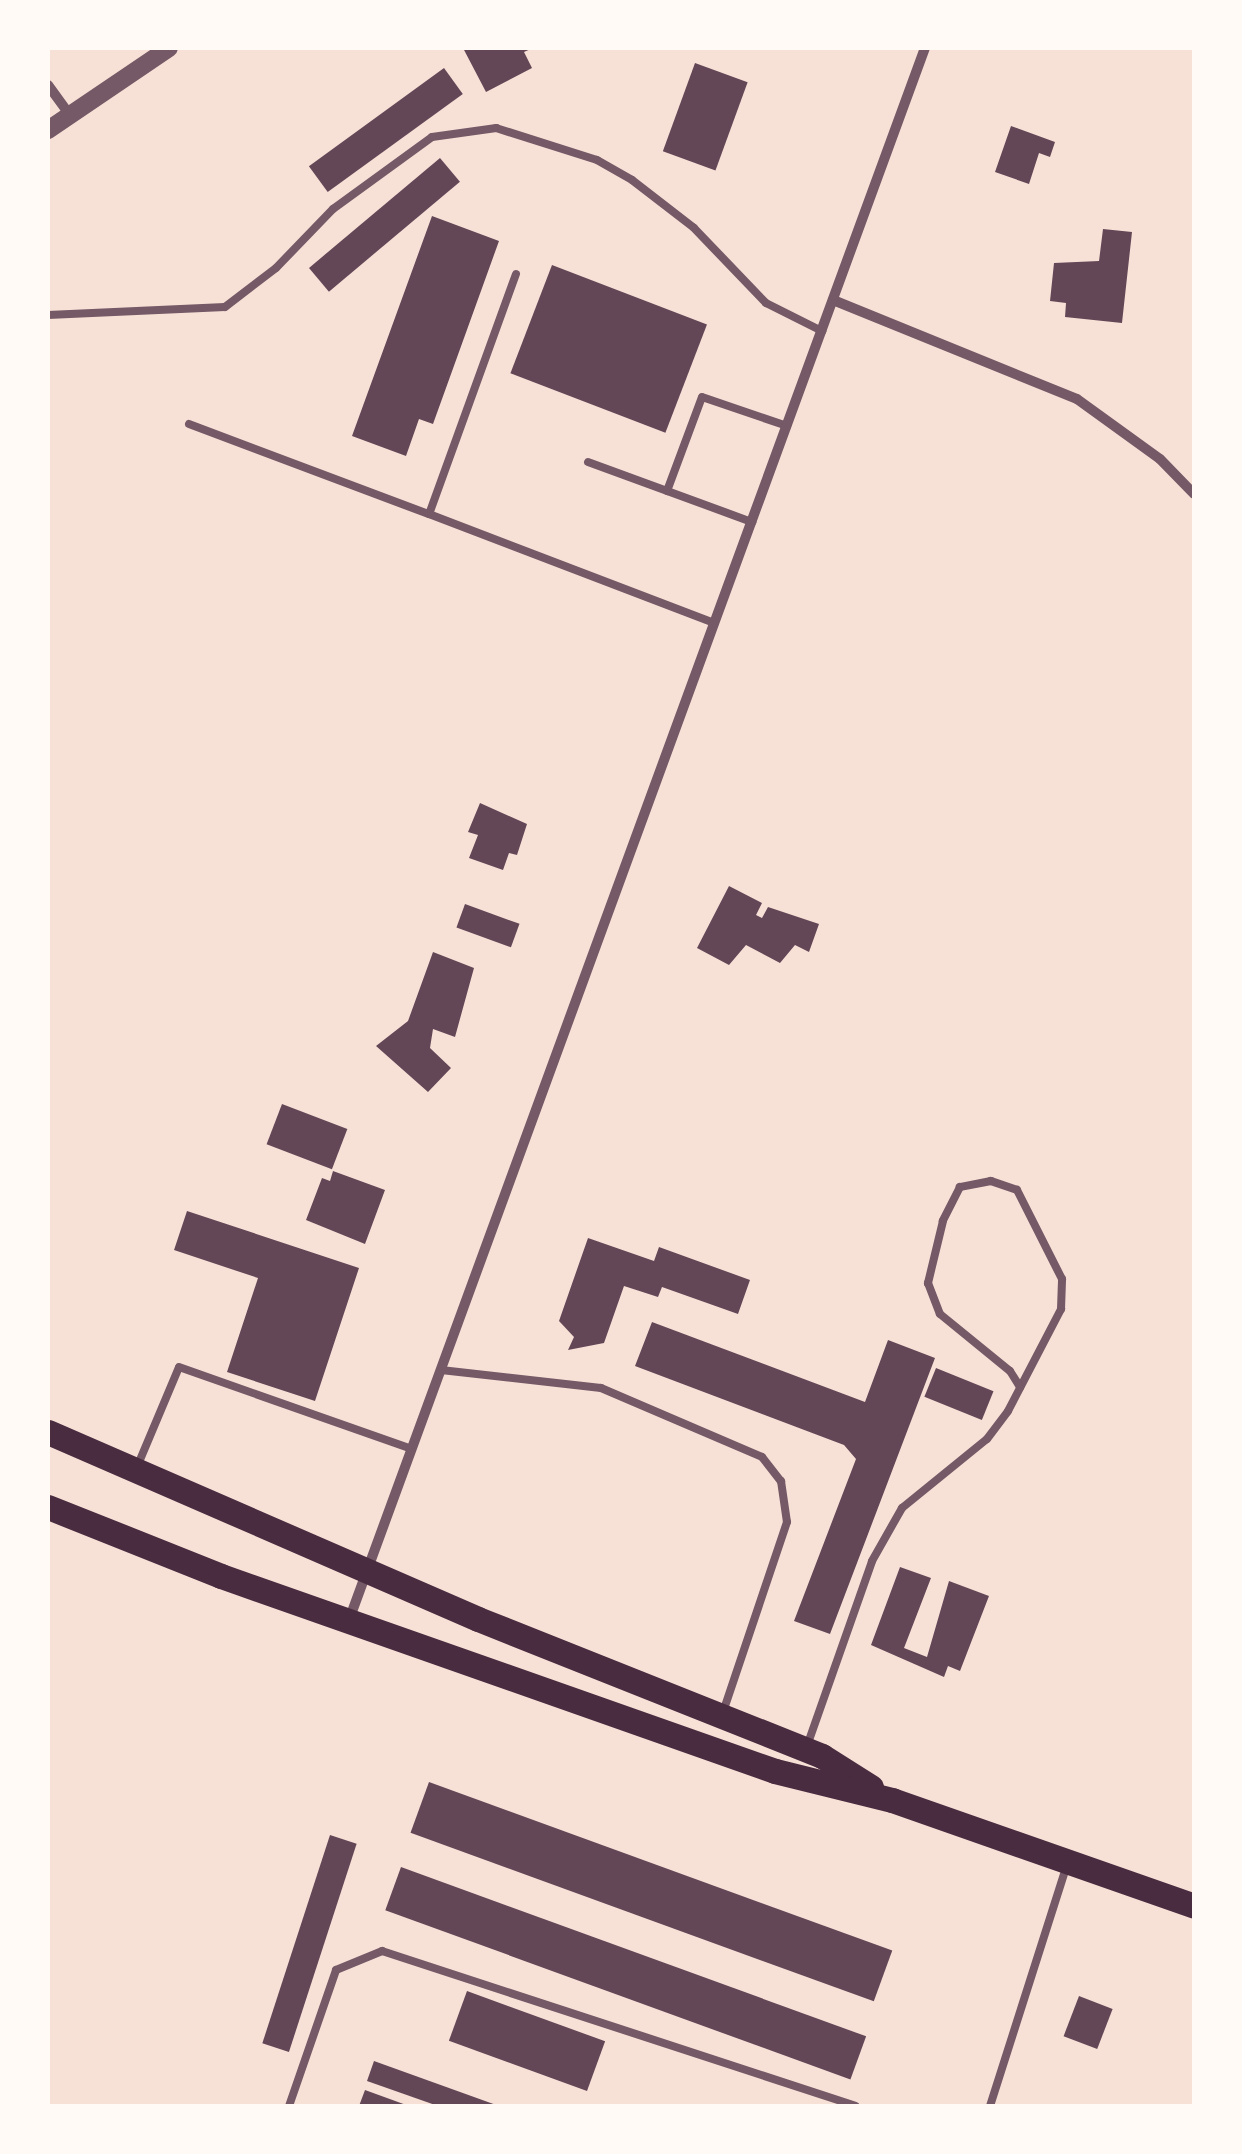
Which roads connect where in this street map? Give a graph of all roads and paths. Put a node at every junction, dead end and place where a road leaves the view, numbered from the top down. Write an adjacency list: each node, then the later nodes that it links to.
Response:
1 (169, 48): 4 (street)
2 (925, 48): 7 (street)
3 (48, 84): 4 (street)
4 (70, 115): 5 (street)
5 (48, 130)
6 (516, 274): 15 (lane)
7 (833, 300): 9 (street); 14 (street)
8 (48, 314): 9 (lane)
9 (822, 331): 11 (street)
10 (189, 424): 15 (lane)
11 (787, 426): 13 (lane); 16 (street)
12 (588, 462): 13 (lane)
13 (667, 491): 16 (lane)
14 (1194, 494)
15 (430, 514): 17 (lane)
16 (752, 522): 17 (street)
17 (714, 623): 18 (street)
18 (441, 1370): 21 (street); 26 (lane)
19 (1020, 1387): 19 (lane); 27 (lane)
20 (48, 1432): 22 (main road)
21 (412, 1449): 22 (lane); 24 (street)
22 (135, 1472): 24 (main road)
23 (48, 1507): 25 (main road)
24 (367, 1571): 25 (street); 26 (main road)
25 (349, 1621): 28 (main road)
26 (722, 1716): 27 (main road)
27 (805, 1750): 28 (main road)
28 (892, 1800): 29 (main road)
29 (1068, 1860): 30 (main road); 33 (lane)
30 (1194, 1906)
31 (289, 2106): 32 (lane)
32 (855, 2106)
33 (990, 2106)

